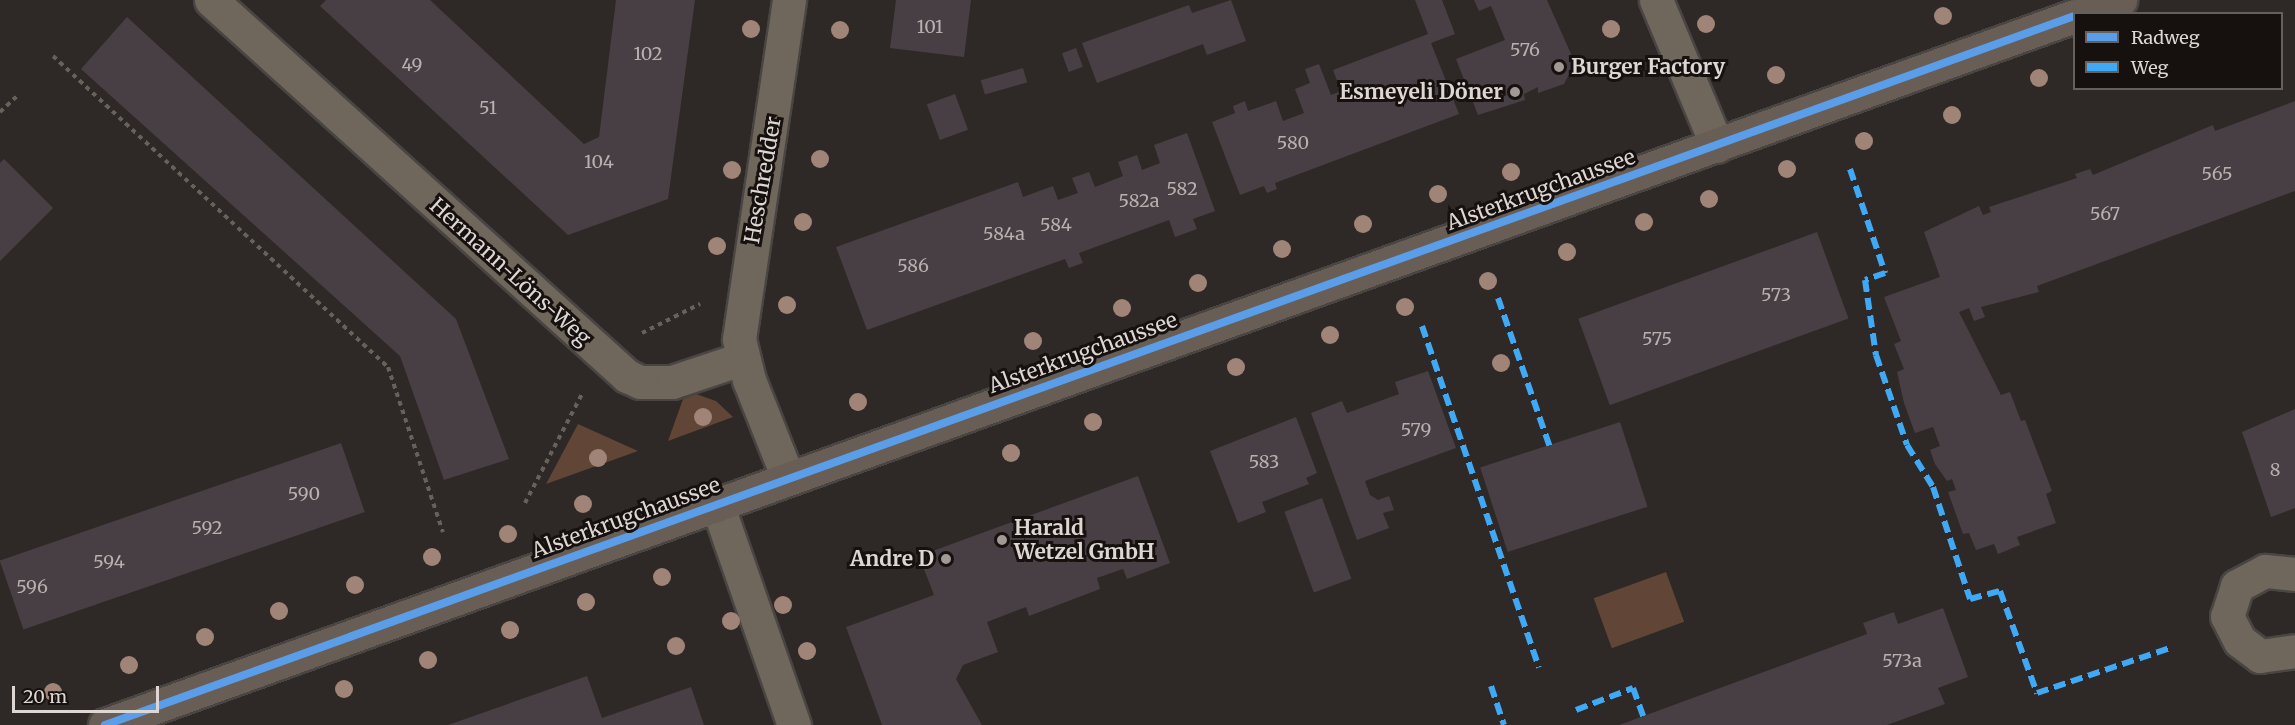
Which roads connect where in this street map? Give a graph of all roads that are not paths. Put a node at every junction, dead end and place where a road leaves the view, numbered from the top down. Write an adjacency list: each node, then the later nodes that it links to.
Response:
1 (211, 0): 8 (street, Hermann-Löns-Weg)
2 (789, 0): 8 (street, Heschredder)
3 (1656, 0): 7 (street)
4 (2120, 0): 5 (main road)
5 (2088, 12)
6 (2073, 16): 7 (main road, Alsterkrugchaussee)
7 (1717, 146): 9 (main road, Alsterkrugchaussee)
8 (741, 359): 9 (street)
9 (788, 478): 10 (main road, Alsterkrugchaussee)
10 (717, 504): 13 (main road, Alsterkrugchaussee); 14 (street)
11 (2295, 574): 12 (street)
12 (2295, 651)
13 (105, 725)
14 (794, 725)

